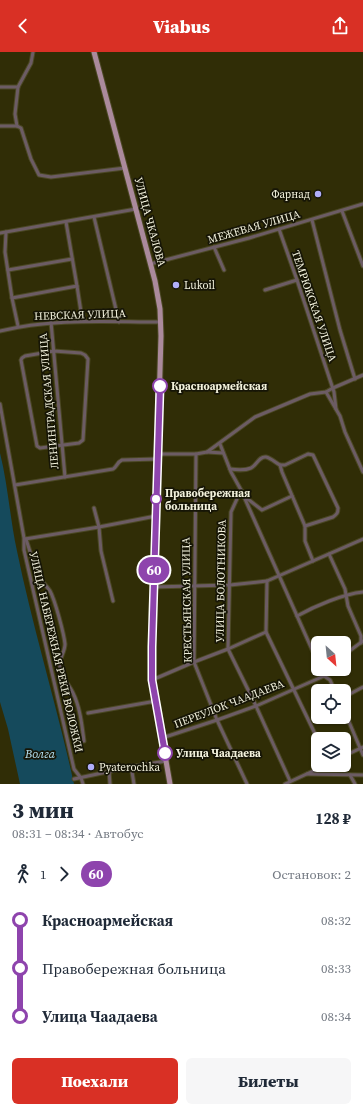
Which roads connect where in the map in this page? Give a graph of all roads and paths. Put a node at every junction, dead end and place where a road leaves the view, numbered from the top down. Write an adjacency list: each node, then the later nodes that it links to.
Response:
1 (33, 52): 4 (street)
2 (94, 52): 7 (main road, УЛИЦА ЧКАЛОВА)
3 (0, 87): 4 (street)
4 (18, 87): 6 (street)
5 (0, 126): 6 (street)
6 (17, 126): 7 (street)
7 (125, 168): 9 (main road, УЛИЦА ЧКАЛОВА)
8 (363, 204): 10 (street, МЕЖЕВАЯ УЛИЦА)
9 (136, 209): 11 (street); 19 (main road, УЛИЦА ЧКАЛОВА)
10 (342, 211): 12 (street, МЕЖЕВАЯ УЛИЦА); 20 (street)
11 (94, 217): 13 (street); 29 (street)
12 (312, 220): 14 (street, МЕЖЕВАЯ УЛИЦА); 35 (street)
13 (66, 222): 15 (street); 18 (street)
14 (278, 229): 17 (street, МЕЖЕВАЯ УЛИЦА); 23 (street, ТЕМРЮКСКАЯ УЛИЦА)
15 (6, 232): 16 (street); 21 (street)
16 (0, 233)
17 (214, 247): 19 (street, МЕЖЕВАЯ УЛИЦА); 22 (street)
18 (72, 259): 21 (street); 24 (street)
19 (150, 264): 30 (main road, УЛИЦА ЧКАЛОВА)
20 (363, 266)
21 (8, 270): 26 (street)
22 (224, 270)
23 (297, 280): 25 (street); 36 (street, ТЕМРЮКСКАЯ УЛИЦА)
24 (77, 286): 26 (street); 27 (street)
25 (265, 290)
26 (12, 298): 31 (street)
27 (85, 321): 28 (street, НЕВСКАЯ УЛИЦА); 29 (street, НЕВСКАЯ УЛИЦА)
28 (51, 322): 31 (street, НЕВСКАЯ УЛИЦА); 33 (street, ЛЕНИНГРАДСКАЯ УЛИЦА)
29 (119, 322): 30 (street, НЕВСКАЯ УЛИЦА)
30 (160, 322): 45 (main road, УЛИЦА ЧКАЛОВА)
31 (18, 326): 32 (street, НЕВСКАЯ УЛИЦА)
32 (0, 331)
33 (54, 351): 41 (street, ЛЕНИНГРАДСКАЯ УЛИЦА); 41 (street); 41 (street)
34 (363, 375): 35 (street)
35 (355, 379): 36 (street)
36 (333, 388): 37 (street); 39 (street, ТЕМРЮКСКАЯ УЛИЦА)
37 (326, 392): 39 (street); 40 (street)
38 (0, 404): 50 (street, УЛИЦА НАБЕРЕЖНАЯ РЕКИ ВОЛОЖКИ)
39 (336, 410): 48 (street)
40 (220, 444): 42 (street); 43 (street)
41 (62, 445): 49 (street, ЛЕНИНГРАДСКАЯ УЛИЦА)
42 (207, 452): 43 (street); 44 (street)
43 (224, 453): 47 (street)
44 (196, 454): 45 (street); 64 (street, КРЕСТЬЯНСКАЯ УЛИЦА)
45 (158, 456): 49 (street); 55 (main road, УЛИЦА ЧКАЛОВА)
46 (280, 465): 47 (street); 52 (street); 56 (street)
47 (230, 469): 51 (street)
48 (363, 472)
49 (65, 477): 50 (street)
50 (14, 485): 58 (street, УЛИЦА НАБЕРЕЖНАЯ РЕКИ ВОЛОЖКИ)
51 (241, 490): 53 (street); 65 (street, УЛИЦА БОЛОТНИКОВА)
52 (292, 496): 53 (street); 56 (street)
53 (244, 498): 62 (street)
54 (94, 508): 57 (street)
55 (156, 516): 57 (street); 66 (main road, УЛИЦА ЧКАЛОВА)
56 (305, 526): 61 (street)
57 (99, 527): 58 (street); 69 (street)
58 (25, 538): 90 (street); 101 (street, УЛИЦА НАБЕРЕЖНАЯ РЕКИ ВОЛОЖКИ)
59 (363, 540): 60 (street)
60 (329, 554): 61 (street); 68 (street)
61 (313, 561): 62 (street)
62 (280, 576): 63 (street); 70 (street)
63 (267, 581): 65 (street); 71 (street)
64 (194, 585): 65 (street); 66 (street); 76 (street, КРЕСТЬЯНСКАЯ УЛИЦА)
65 (230, 585): 74 (street, УЛИЦА БОЛОТНИКОВА)
66 (153, 587): 78 (main road, УЛИЦА ЧКАЛОВА)
67 (363, 592): 68 (street)
68 (346, 596): 70 (street); 72 (street)
69 (114, 601)
70 (297, 616): 73 (street)
71 (266, 632): 74 (street); 81 (street)
72 (362, 642): 75 (street)
73 (311, 647)
74 (228, 649): 76 (street); 84 (street, УЛИЦА БОЛОТНИКОВА)
75 (351, 650)
76 (194, 662): 78 (street); 86 (street, КРЕСТЬЯНСКАЯ УЛИЦА)
77 (324, 676): 79 (street); 81 (street, ПЕРЕУЛОК ЧААДАЕВА)
78 (152, 680): 83 (main road, УЛИЦА ЧКАЛОВА)
79 (332, 684)
80 (363, 687): 82 (street)
81 (294, 689): 84 (street, ПЕРЕУЛОК ЧААДАЕВА); 88 (street)
82 (351, 693)
83 (156, 701): 85 (street); 89 (main road, УЛИЦА ЧКАЛОВА)
84 (256, 706): 86 (street, ПЕРЕУЛОК ЧААДАЕВА); 103 (street, УЛИЦА БОЛОТНИКОВА)
85 (88, 713)
86 (217, 720): 89 (street, ПЕРЕУЛОК ЧААДАЕВА); 108 (street, КРЕСТЬЯНСКАЯ УЛИЦА)
87 (351, 724): 91 (street)
88 (314, 732)
89 (162, 738): 94 (main road, УЛИЦА ЧКАЛОВА)
90 (84, 741)
91 (362, 747): 92 (street); 93 (street)
92 (351, 752)
93 (363, 755)
94 (166, 760): 95 (street); 107 (main road, УЛИЦА ЧКАЛОВА)
95 (132, 766): 96 (street); 106 (street)
96 (109, 771): 101 (street); 105 (street)
97 (311, 772): 98 (street)
98 (307, 774): 99 (street); 103 (street)
99 (350, 775): 100 (street); 110 (street)
100 (363, 775)
101 (81, 778): 102 (street); 104 (street, УЛИЦА НАБЕРЕЖНАЯ РЕКИ ВОЛОЖКИ)
102 (74, 779)
103 (290, 781): 109 (street)
104 (83, 784)
105 (110, 784)
106 (134, 784)
107 (170, 784)
108 (247, 784)
109 (285, 784)
110 (355, 784)

